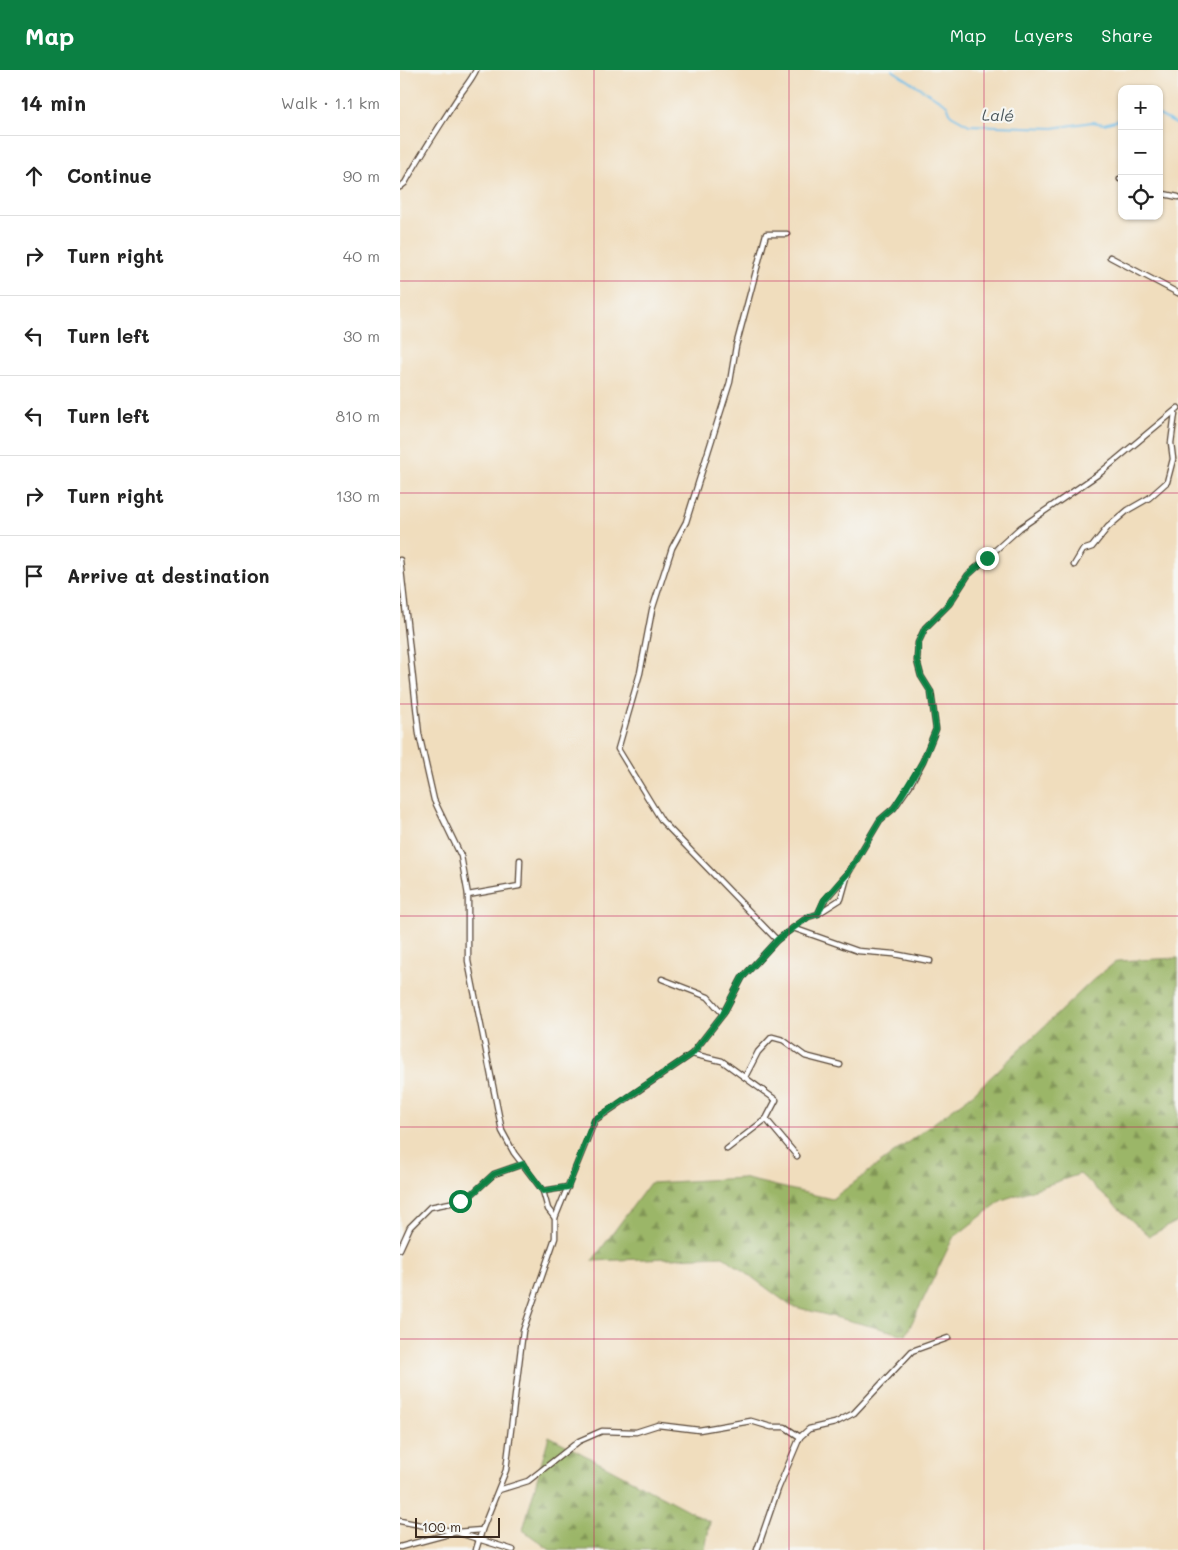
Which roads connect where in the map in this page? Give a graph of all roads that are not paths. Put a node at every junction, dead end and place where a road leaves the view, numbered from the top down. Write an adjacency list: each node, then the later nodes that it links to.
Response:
1 (476, 70): 2 (street)
2 (400, 187)
3 (1163, 194): 4 (street)
4 (1178, 197)
5 (787, 234): 16 (street)
6 (1110, 257): 7 (street)
7 (1178, 293)
8 (1176, 410): 10 (street); 12 (street)
9 (400, 560): 13 (street)
10 (1074, 565)
11 (520, 860): 13 (street)
12 (849, 872): 14 (street); 14 (street)
13 (468, 895): 26 (street)
14 (818, 914): 15 (street)
15 (793, 928): 16 (street); 17 (street)
16 (777, 940): 19 (street)
17 (930, 962)
18 (662, 979): 19 (street)
19 (723, 1014): 20 (street)
20 (692, 1054): 22 (street); 27 (street)
21 (840, 1065): 22 (street)
22 (745, 1077): 23 (street)
23 (766, 1119): 24 (street); 25 (street)
24 (727, 1149)
25 (797, 1156)
26 (523, 1164): 28 (street); 30 (street)
27 (568, 1187): 28 (street); 29 (street)
28 (543, 1191): 29 (street)
29 (555, 1218): 33 (street)
30 (400, 1249)
31 (948, 1338): 32 (street)
32 (800, 1437): 33 (street); 41 (street)
33 (499, 1490): 35 (street)
34 (400, 1521): 36 (street)
35 (482, 1530): 36 (street); 37 (street)
36 (456, 1532): 37 (street); 38 (street)
37 (478, 1540): 39 (street); 40 (street)
38 (400, 1547)
39 (476, 1550)
40 (513, 1550)
41 (758, 1550)

